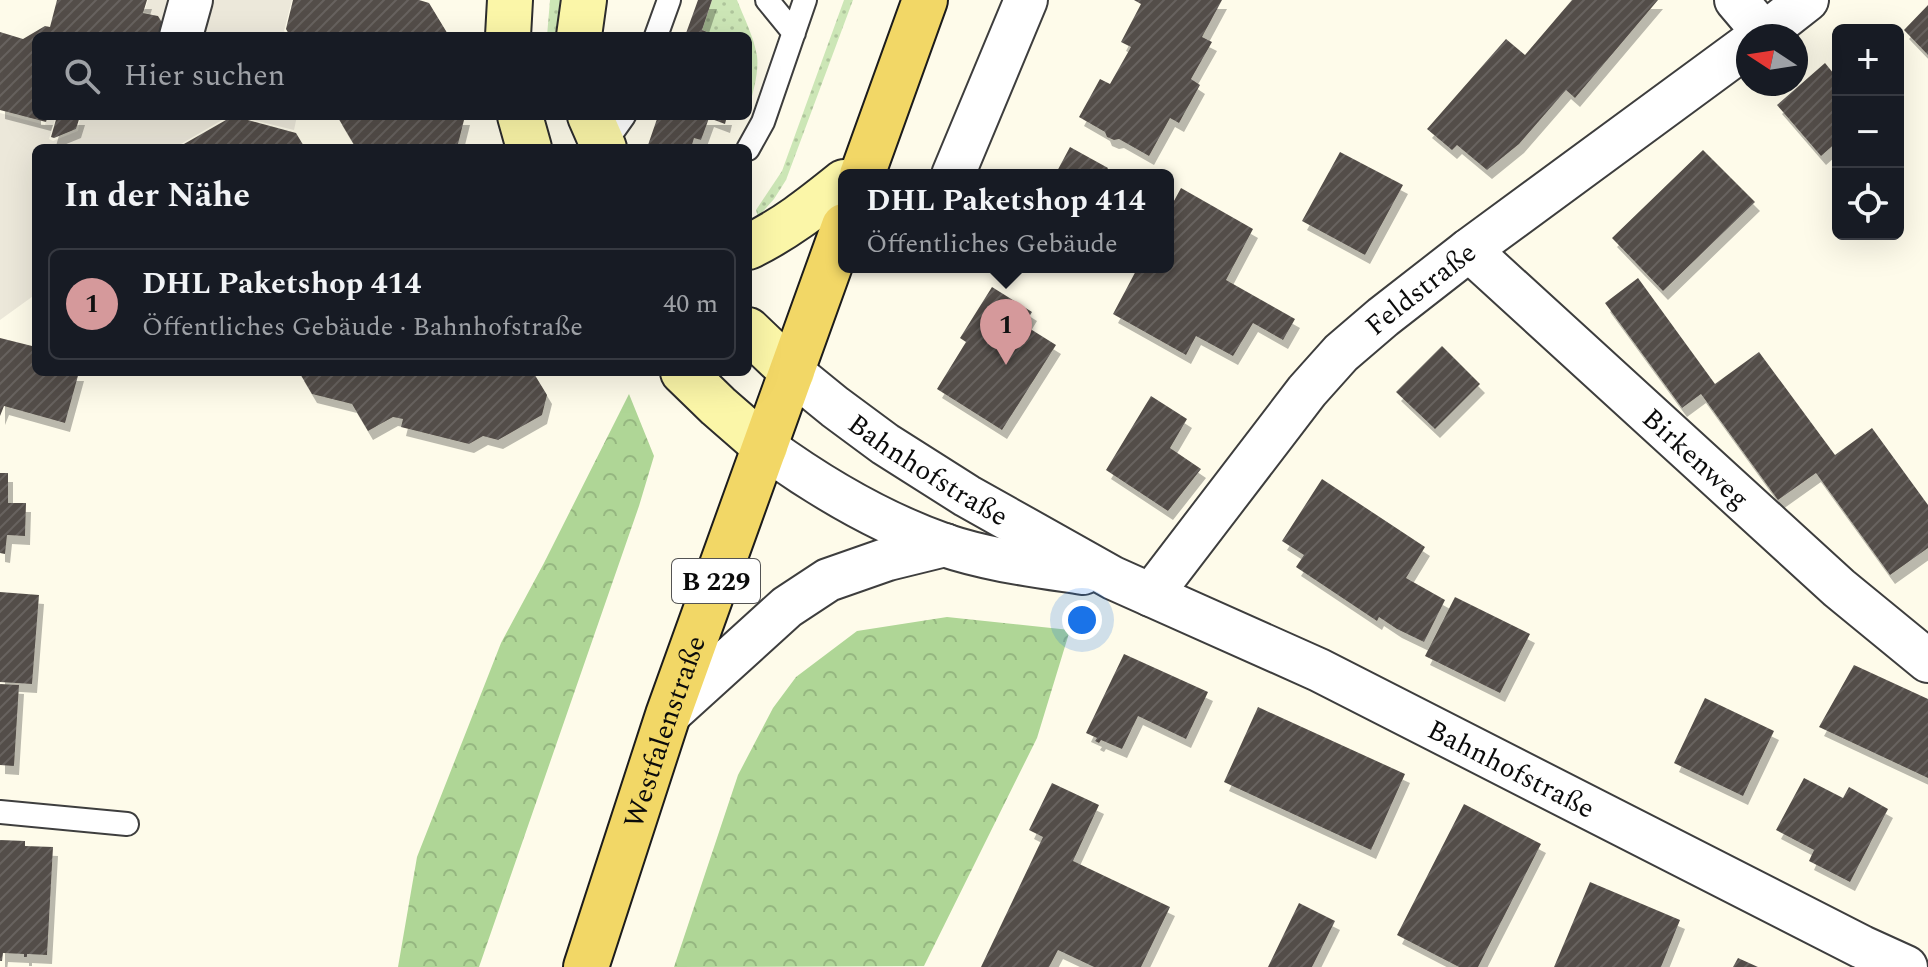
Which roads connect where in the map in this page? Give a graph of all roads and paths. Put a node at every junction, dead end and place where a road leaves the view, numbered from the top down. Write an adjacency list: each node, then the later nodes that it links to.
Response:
1 (191, 0): 13 (street)
2 (510, 0): 14 (street)
3 (584, 0): 15 (street)
4 (669, 0): 16 (lane)
5 (767, 0): 17 (lane)
6 (805, 0): 17 (lane)
7 (925, 0): 20 (main road)
8 (1026, 0): 21 (street)
9 (1736, 0): 11 (street)
10 (1807, 0): 12 (street, Feldstraße)
11 (1750, 24)
12 (1776, 24)
13 (182, 32)
14 (508, 32)
15 (580, 32)
16 (657, 32)
17 (794, 33): 19 (lane)
18 (1736, 54): 25 (street, Feldstraße)
19 (751, 144)
20 (858, 169)
21 (956, 169)
22 (838, 188): 24 (street)
23 (838, 243): 27 (main road, Westfalenstraße / B 229)
24 (752, 245)
25 (1469, 250): 32 (street, Feldstraße); 33 (street, Birkenweg)
26 (752, 334): 27 (street)
27 (792, 372): 29 (main road, Westfalenstraße / B 229); 31 (street, Bahnhofstraße)
28 (687, 376): 29 (street)
29 (765, 447): 30 (street, Bahnhofstraße); 34 (main road, Westfalenstraße / B 229)
30 (945, 545): 31 (street, Bahnhofstraße); 34 (street)
31 (1113, 578): 32 (street, Bahnhofstraße)
32 (1151, 595): 38 (street, Bahnhofstraße)
33 (1928, 661)
34 (668, 715): 37 (main road, Westfalenstraße / B 229)
35 (0, 812): 36 (lane)
36 (127, 824)
37 (586, 967)
38 (1906, 967)

